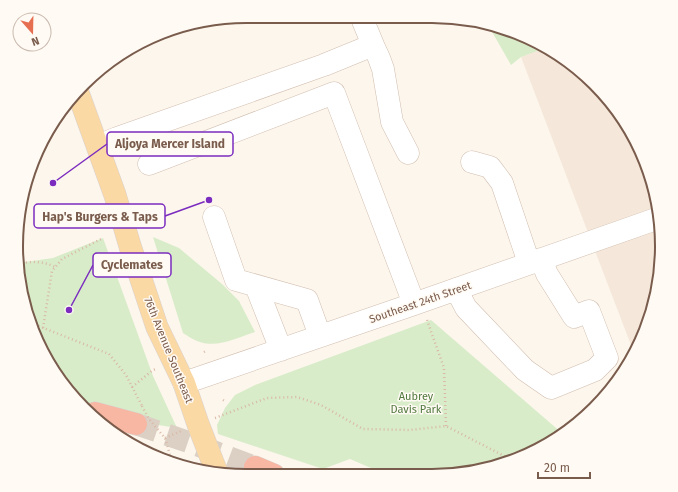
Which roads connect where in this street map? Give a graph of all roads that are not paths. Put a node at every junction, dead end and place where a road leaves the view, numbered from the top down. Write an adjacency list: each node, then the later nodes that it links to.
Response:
1 (364, 23): 2 (street)
2 (373, 45): 4 (street); 5 (street)
3 (80, 97): 4 (main road, 76th Avenue Southeast)
4 (98, 146): 16 (main road, 76th Avenue Southeast)
5 (408, 153)
6 (472, 162): 10 (street)
7 (149, 164): 13 (street)
8 (214, 217): 11 (street)
9 (653, 220): 10 (street, Southeast 24th Street)
10 (535, 261): 12 (street, Southeast 24th Street); 12 (street)
11 (256, 286): 14 (street); 15 (street)
12 (456, 289): 13 (street, Southeast 24th Street)
13 (418, 303): 14 (street, Southeast 24th Street)
14 (320, 336): 15 (street, Southeast 24th Street)
15 (281, 350): 16 (street, Southeast 24th Street)
16 (184, 383): 19 (main road, 76th Avenue Southeast)
17 (98, 413): 18 (highway)
18 (139, 415)
19 (215, 467)

